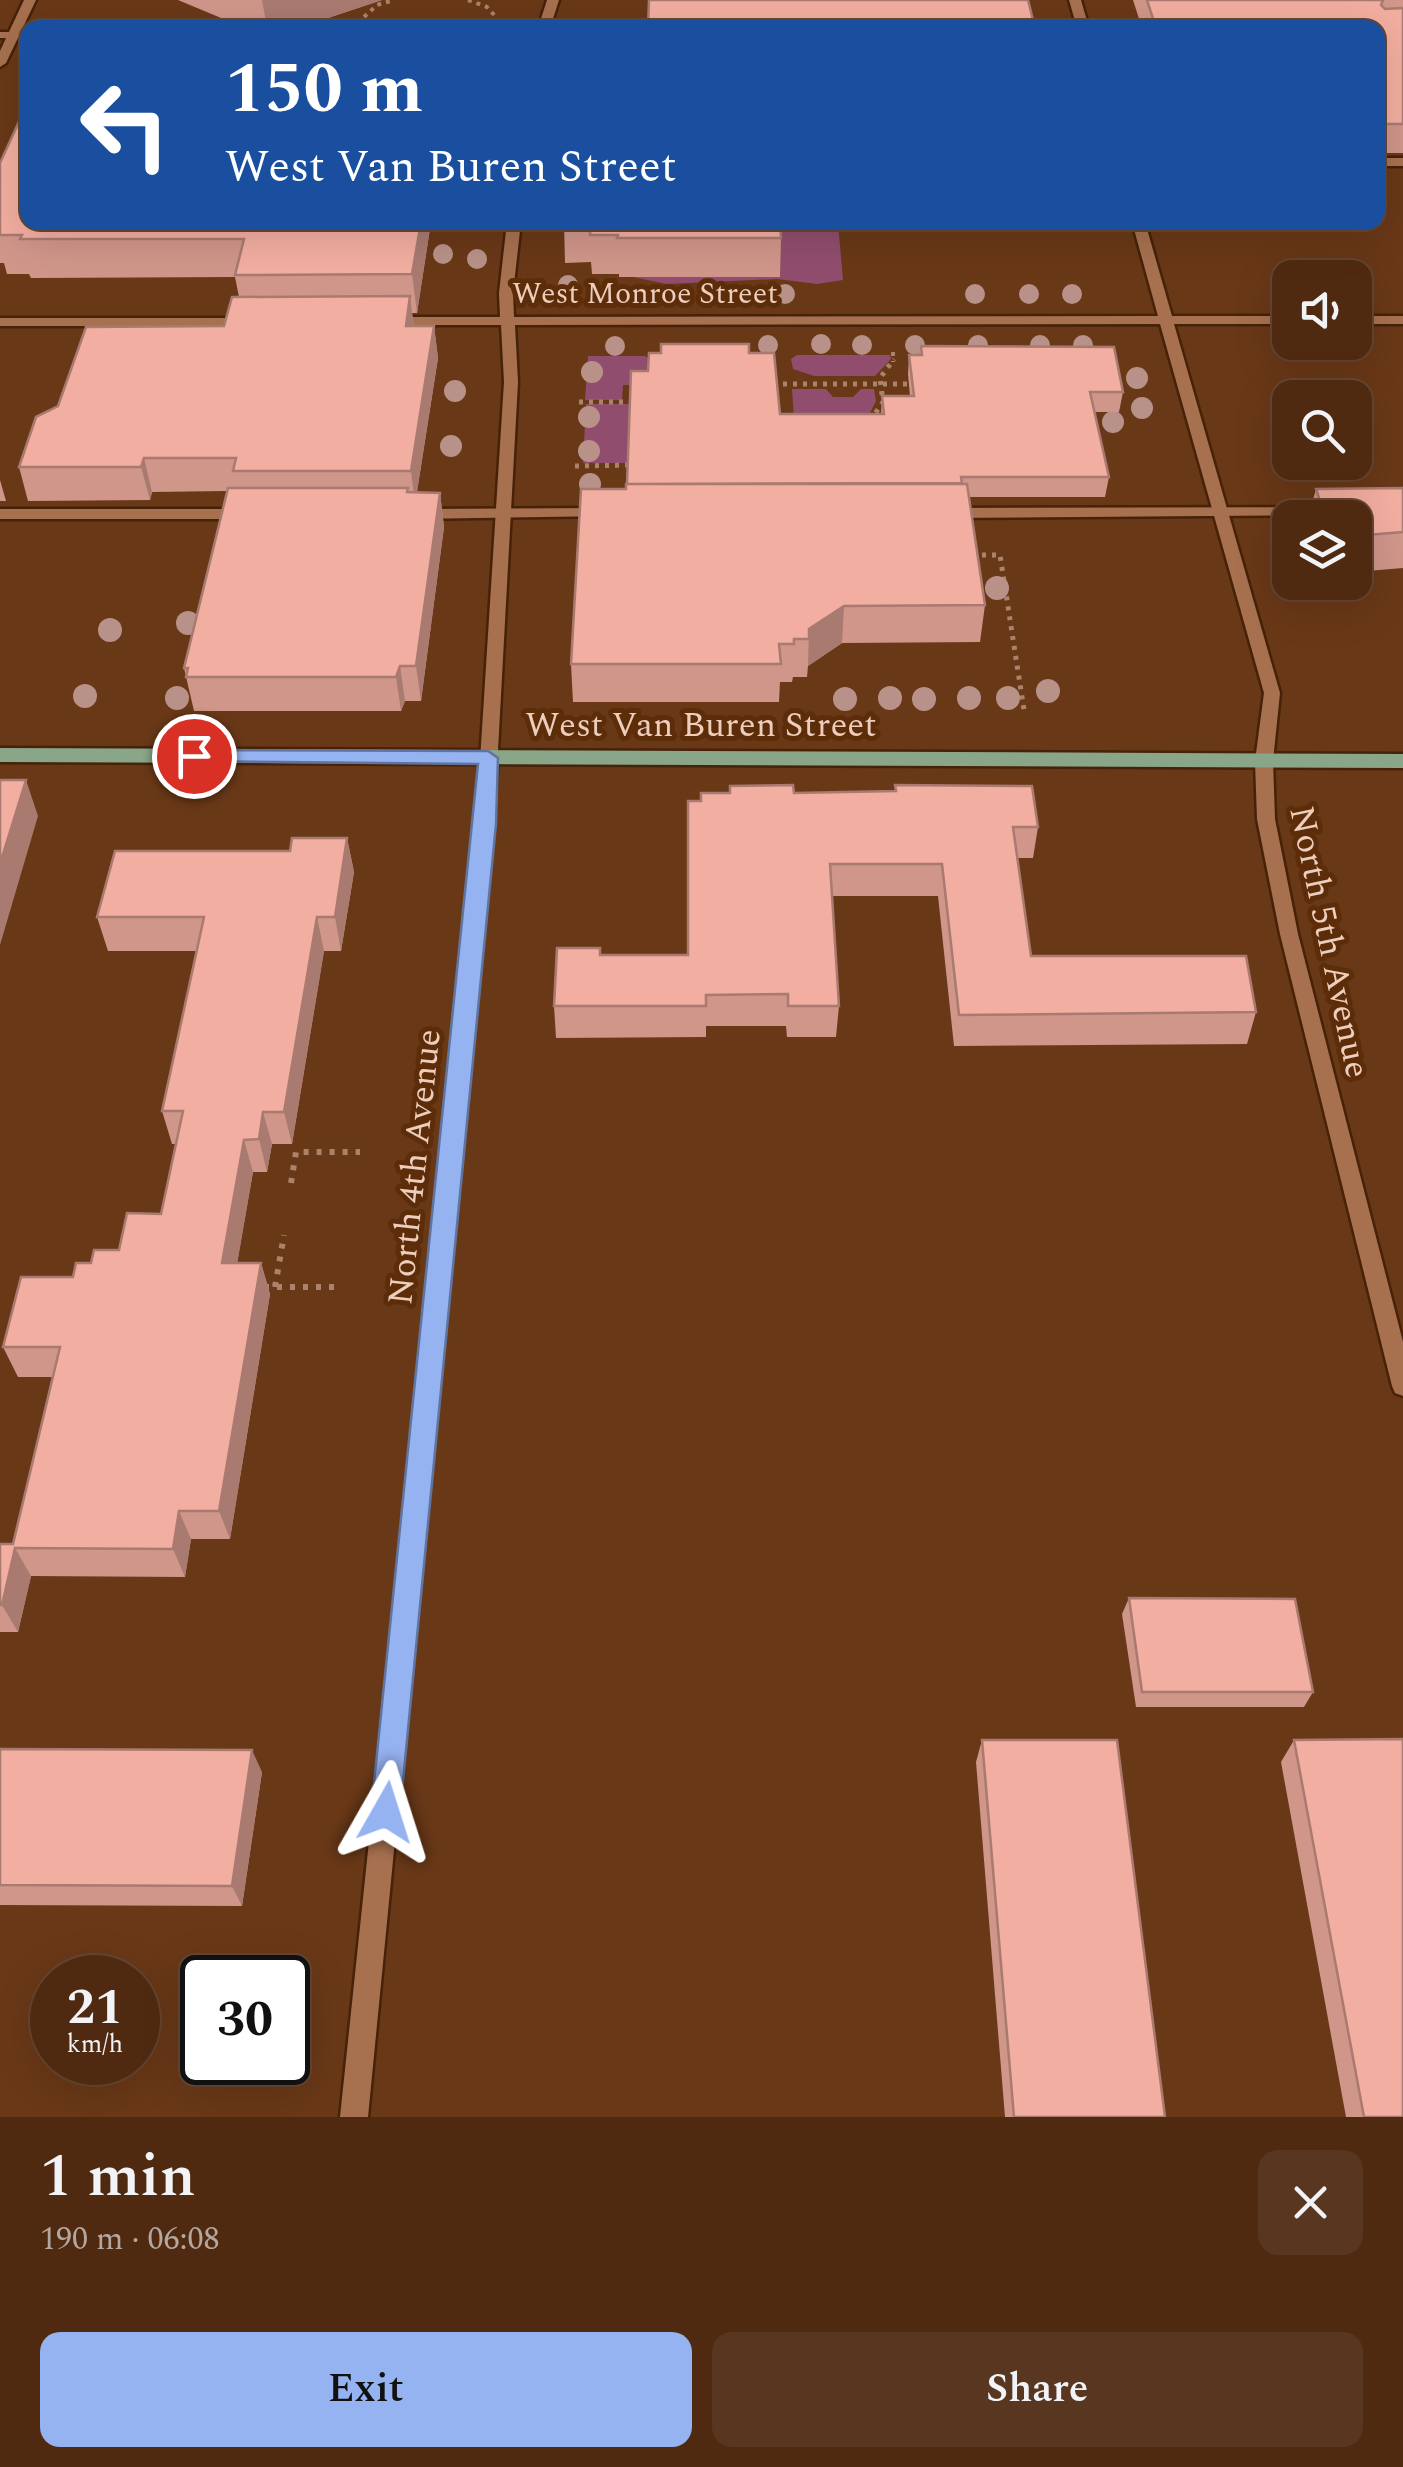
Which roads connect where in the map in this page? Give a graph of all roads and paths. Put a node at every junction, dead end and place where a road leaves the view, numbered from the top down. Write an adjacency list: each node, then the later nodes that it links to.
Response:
1 (30, 0): 6 (street)
2 (394, 0): 4 (path)
3 (468, 0): 5 (path)
4 (364, 17)
5 (496, 17)
6 (6, 35): 7 (street)
7 (0, 62)
8 (513, 230): 14 (street, North 4th Avenue)
9 (1140, 230): 10 (street, North 5th Avenue)
10 (1166, 320): 11 (street, West Monroe Street); 14 (street, West Monroe Street); 26 (street, North 5th Avenue)
11 (1272, 320)
12 (1372, 320): 13 (street)
13 (1403, 320)
14 (507, 321): 17 (street, West Monroe Street); 33 (street, North 4th Avenue)
15 (0, 322): 16 (street)
16 (259, 322)
17 (375, 322)
18 (893, 352): 23 (path)
19 (774, 384): 20 (path, bridge)
20 (909, 384)
21 (579, 402): 22 (path)
22 (632, 402)
23 (876, 434)
24 (575, 466): 25 (path)
25 (630, 466)
26 (1220, 512): 27 (street); 29 (street); 38 (street, North 5th Avenue)
27 (1272, 512)
28 (619, 513): 33 (street)
29 (918, 513)
30 (0, 514): 31 (street)
31 (266, 514)
32 (398, 514): 33 (street)
33 (502, 514): 37 (street, North 4th Avenue)
34 (968, 555): 35 (path)
35 (1024, 710)
36 (0, 755): 37 (main road, West Van Buren Street)
37 (488, 758): 38 (main road, West Van Buren Street); 47 (street, North 4th Avenue)
38 (1264, 760): 39 (main road, West Van Buren Street); 46 (street, North 5th Avenue)
39 (1403, 761)
40 (360, 1152): 41 (path)
41 (291, 1183)
42 (284, 1235): 45 (path)
43 (341, 1287): 45 (path)
44 (247, 1288): 45 (path)
45 (275, 1288)
46 (1403, 1386)
47 (354, 2117)

